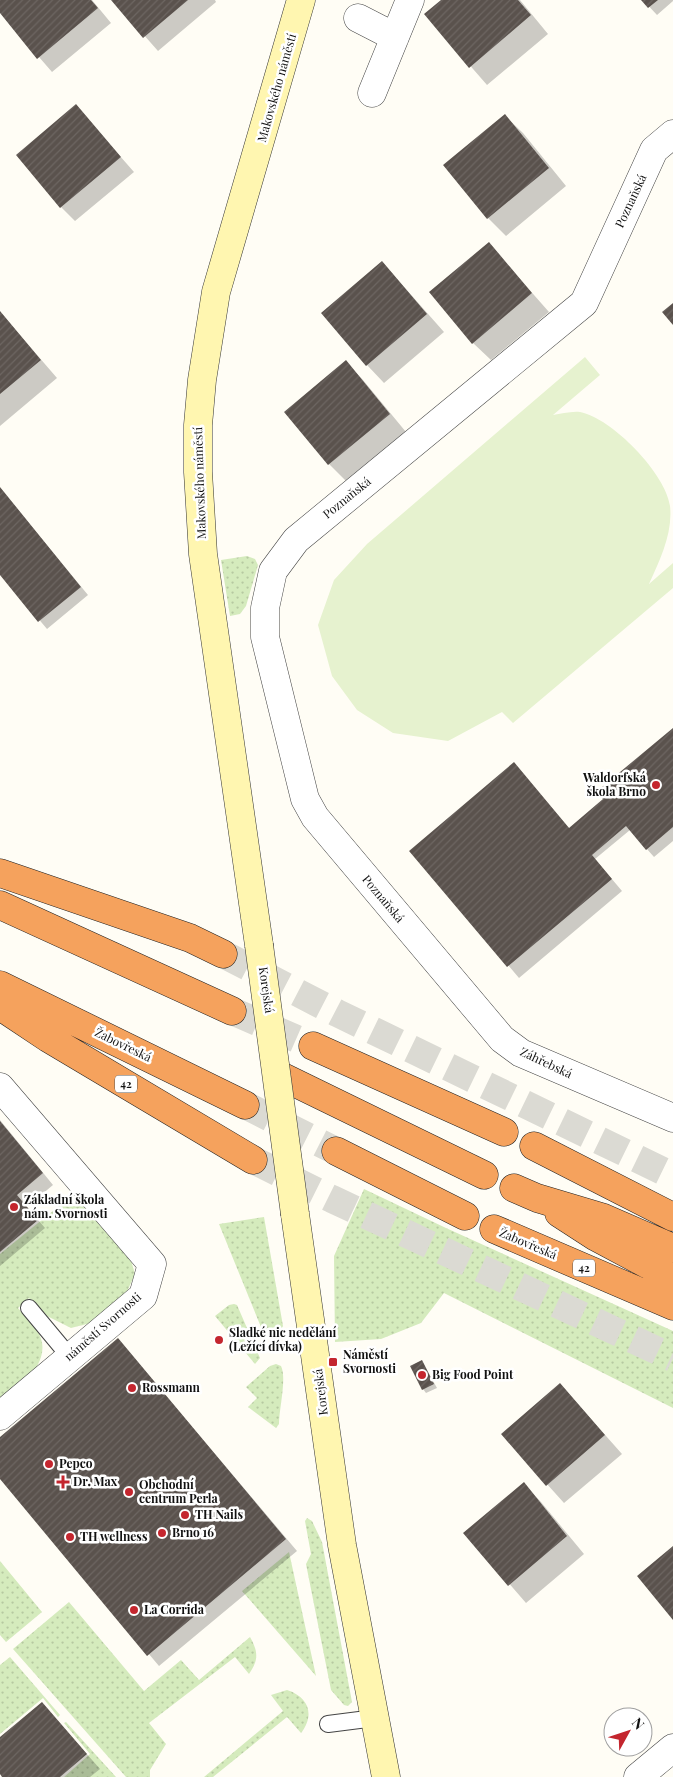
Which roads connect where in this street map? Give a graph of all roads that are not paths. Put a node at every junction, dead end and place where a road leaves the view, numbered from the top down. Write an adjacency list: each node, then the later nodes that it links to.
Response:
1 (301, 0): 10 (street, Makovského náměstí)
2 (410, 0): 4 (street)
3 (358, 18): 4 (street)
4 (395, 36): 5 (street)
5 (372, 92)
6 (673, 134): 9 (street, Poznaňská)
7 (0, 873): 11 (highway)
8 (0, 905): 14 (highway)
9 (406, 927): 19 (street, Záhřebská)
10 (259, 945): 16 (street, Korejská, bridge)
11 (223, 954)
12 (0, 985): 18 (highway, Žabovřeská)
13 (0, 1006): 23 (highway, 42)
14 (232, 1010)
15 (313, 1046): 20 (highway)
16 (277, 1074): 24 (highway); 34 (street, Korejská, bridge)
17 (0, 1087): 32 (street, náměstí Svornosti)
18 (245, 1105)
19 (673, 1118)
20 (504, 1132)
21 (534, 1146): 26 (highway)
22 (336, 1152): 25 (highway)
23 (253, 1160)
24 (484, 1174)
25 (465, 1216)
26 (673, 1217)
27 (494, 1229): 30 (highway, Žabovřeská / 42)
28 (673, 1248): 29 (highway)
29 (673, 1278)
30 (673, 1306)
31 (29, 1308): 32 (lane)
32 (69, 1356): 33 (street, náměstí Svornosti)
33 (0, 1416)
34 (375, 1718): 35 (lane); 37 (street, Korejská)
35 (328, 1724)
36 (673, 1748): 38 (street)
37 (386, 1777)
38 (638, 1777)

